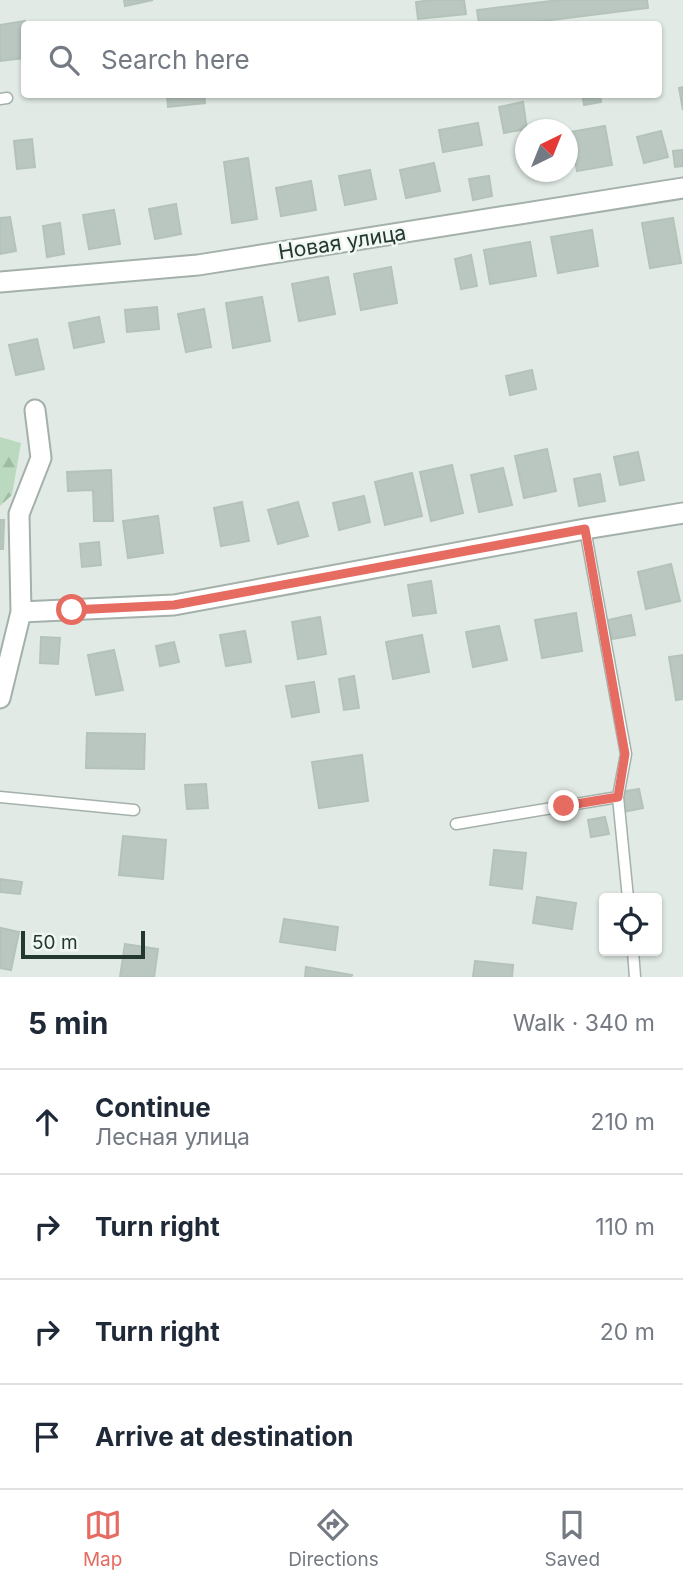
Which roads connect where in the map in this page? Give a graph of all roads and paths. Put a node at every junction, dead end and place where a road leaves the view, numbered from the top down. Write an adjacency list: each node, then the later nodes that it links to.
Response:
1 (683, 188): 2 (street, Новая улица)
2 (0, 282)
3 (35, 410): 6 (street)
4 (683, 513): 5 (street)
5 (585, 529): 6 (street); 9 (lane)
6 (21, 612): 7 (street)
7 (1, 691)
8 (0, 797): 10 (lane)
9 (618, 797): 11 (lane); 12 (lane)
10 (134, 810)
11 (456, 824)
12 (628, 893)
13 (633, 956): 14 (lane)
14 (635, 977)

